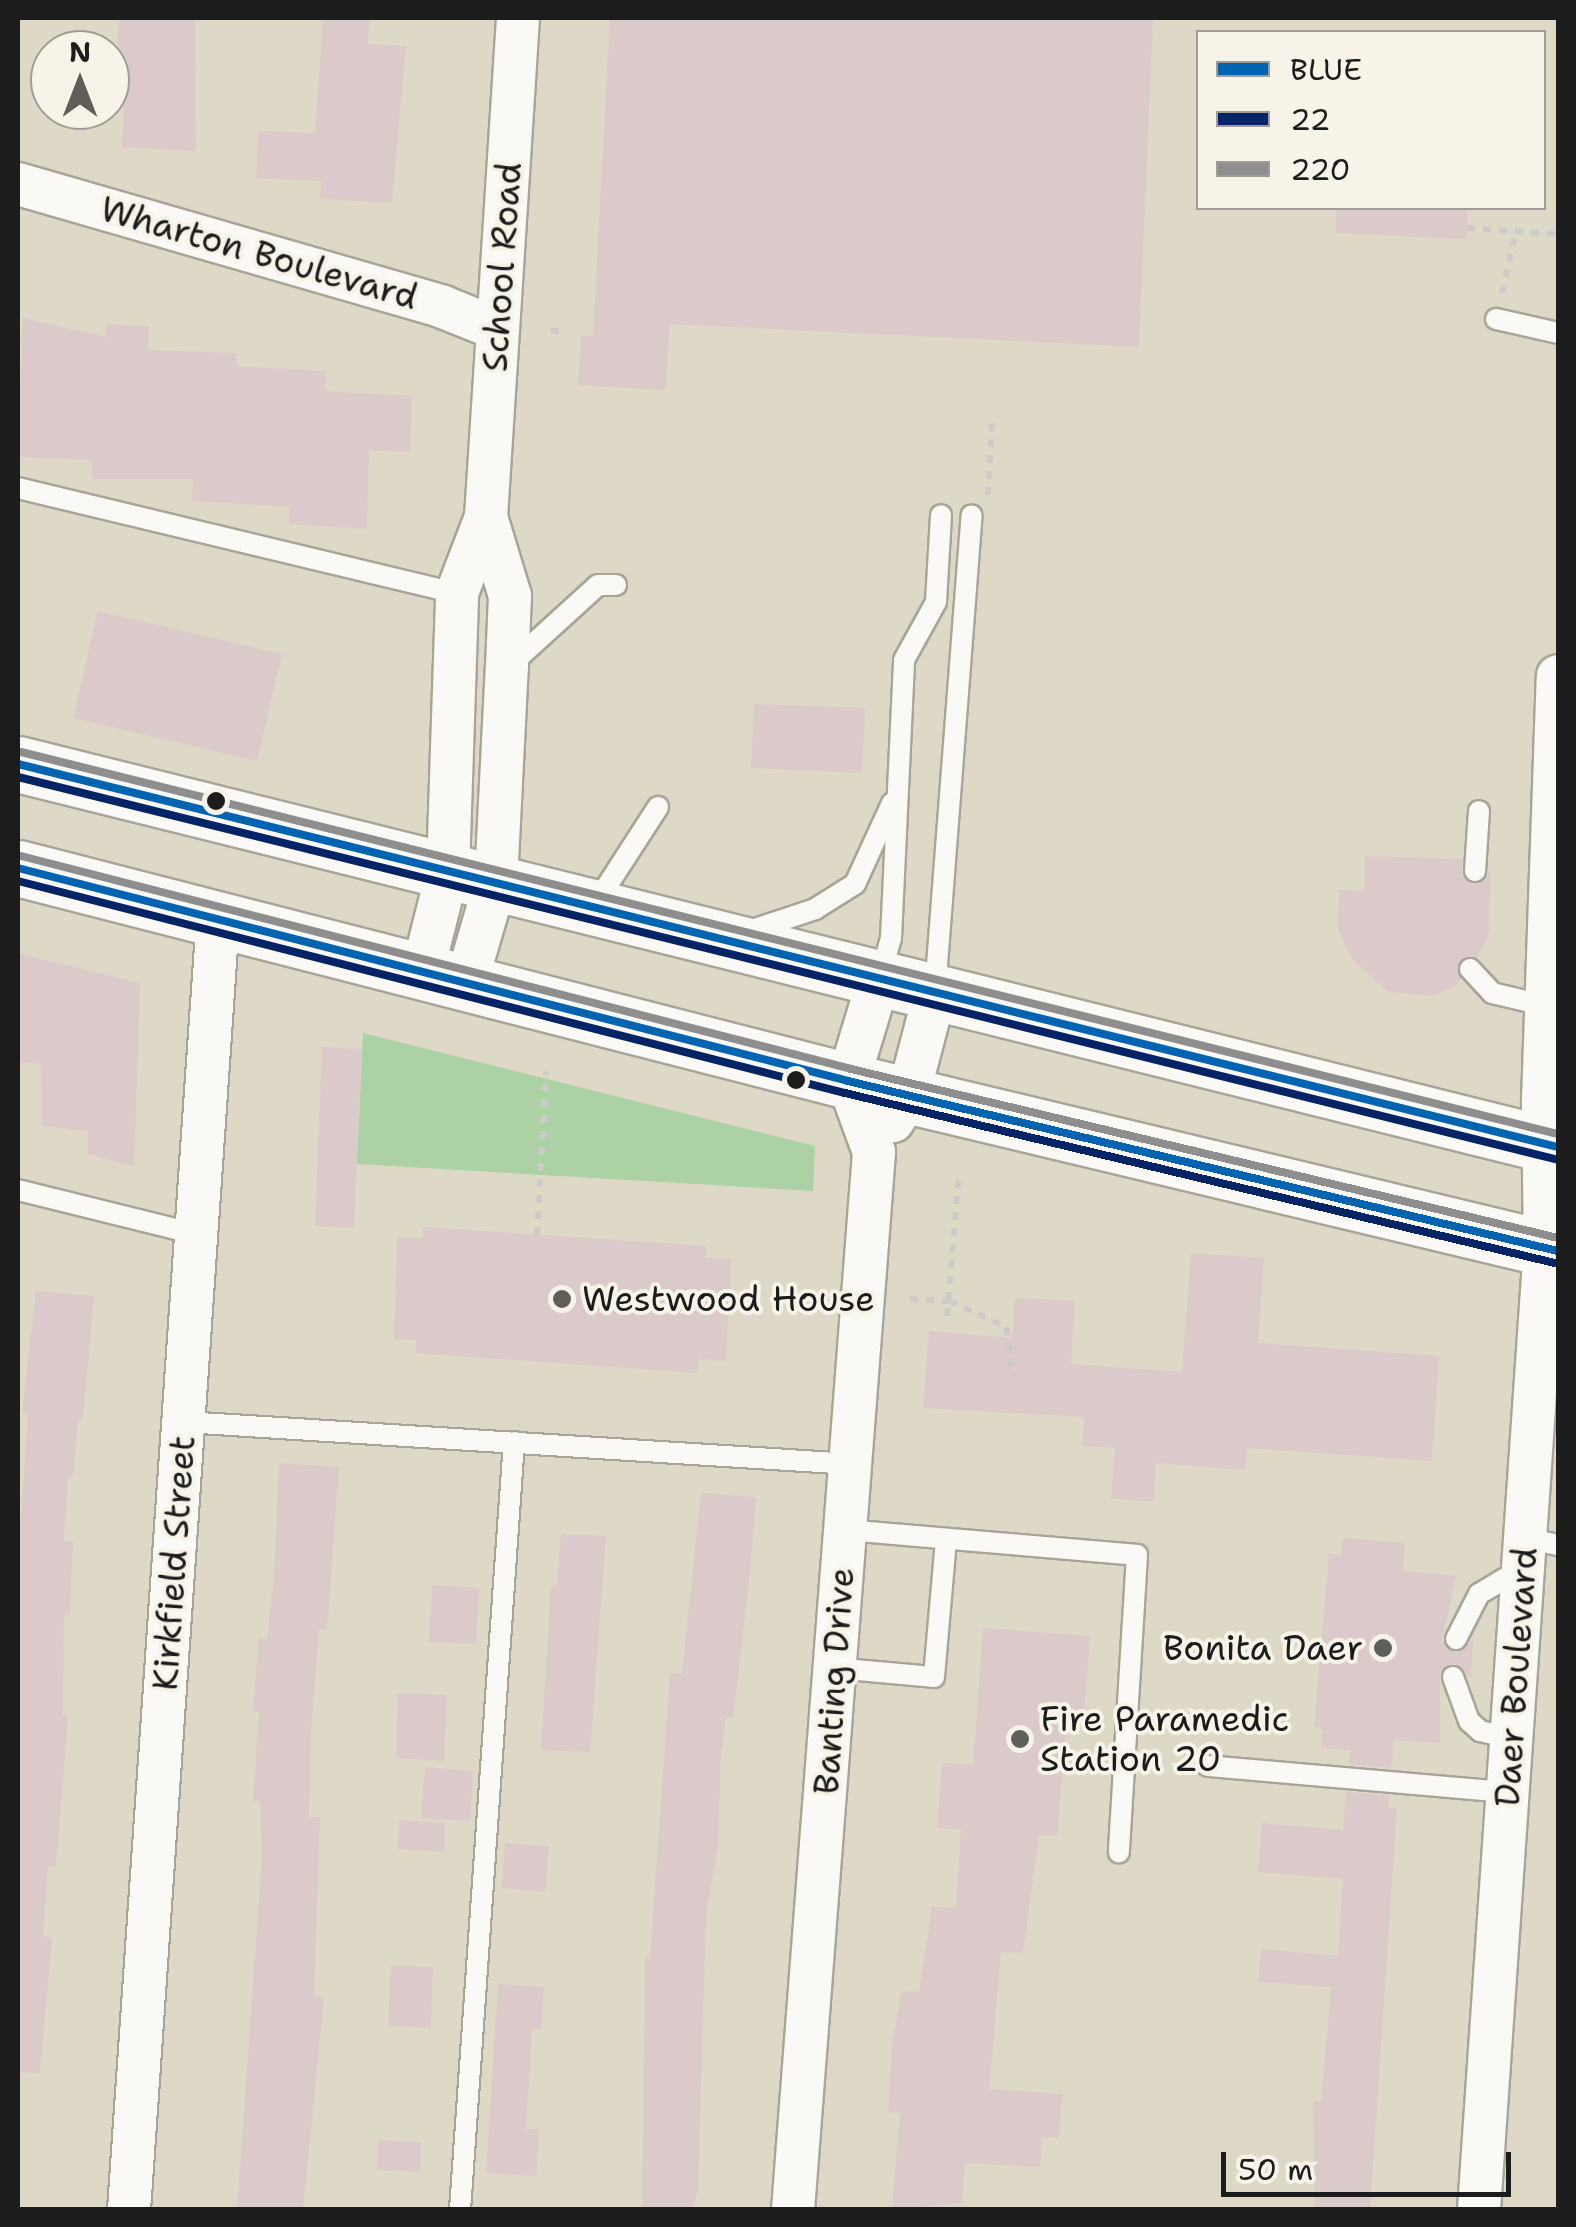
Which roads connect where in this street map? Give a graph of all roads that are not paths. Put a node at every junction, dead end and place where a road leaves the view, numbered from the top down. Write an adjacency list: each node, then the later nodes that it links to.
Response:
1 (518, 18): 4 (street, School Road)
2 (18, 184): 4 (street, Wharton Boulevard)
3 (1496, 319): 5 (lane)
4 (498, 329): 9 (street, School Road)
5 (1558, 333)
6 (18, 488): 11 (lane)
7 (942, 515): 16 (lane)
8 (972, 515): 28 (lane)
9 (486, 517): 11 (street, School Road); 12 (street, School Road)
10 (616, 586): 12 (lane)
11 (457, 593): 21 (street, School Road)
12 (508, 667): 21 (street, School Road)
13 (1558, 676): 14 (street, Daer Boulevard)
14 (1556, 756): 29 (street, Daer Boulevard)
15 (18, 764): 21 (highway)
16 (898, 788): 24 (lane); 27 (lane)
17 (658, 808): 22 (lane)
18 (1478, 810): 20 (lane)
19 (18, 868): 23 (highway)
20 (1475, 871)
21 (472, 875): 22 (highway); 26 (street, School Road)
22 (594, 906): 24 (highway)
23 (218, 917): 26 (highway); 35 (street, Kirkfield Street)
24 (724, 939): 27 (highway)
25 (1470, 969): 29 (lane)
26 (445, 974): 30 (highway)
27 (879, 979): 28 (highway); 30 (street)
28 (935, 993): 31 (street, Banting Drive); 32 (highway)
29 (1547, 1006): 32 (street, Daer Boulevard)
30 (848, 1081): 31 (highway); 33 (street, Banting Drive)
31 (908, 1096): 33 (street, Banting Drive); 36 (highway)
32 (1552, 1145): 36 (street, Daer Boulevard)
33 (874, 1152): 39 (street, Banting Drive)
34 (18, 1190): 35 (lane)
35 (196, 1234): 37 (street, Kirkfield Street)
36 (1552, 1250): 42 (street, Daer Boulevard)
37 (184, 1422): 38 (lane); 50 (street, Kirkfield Street)
38 (514, 1442): 39 (lane); 51 (lane)
39 (851, 1464): 40 (street, Banting Drive)
40 (846, 1530): 41 (lane); 44 (street, Banting Drive)
41 (946, 1540): 44 (lane); 49 (lane)
42 (1535, 1554): 43 (lane); 46 (street, Daer Boulevard)
43 (1456, 1638)
44 (836, 1668): 52 (street, Banting Drive)
45 (1453, 1676): 46 (lane)
46 (1512, 1738): 48 (street, Daer Boulevard)
47 (1208, 1766): 48 (lane)
48 (1508, 1792): 53 (street, Daer Boulevard)
49 (1119, 1852)
50 (130, 2210)
51 (460, 2210)
52 (793, 2210)
53 (1479, 2210)

